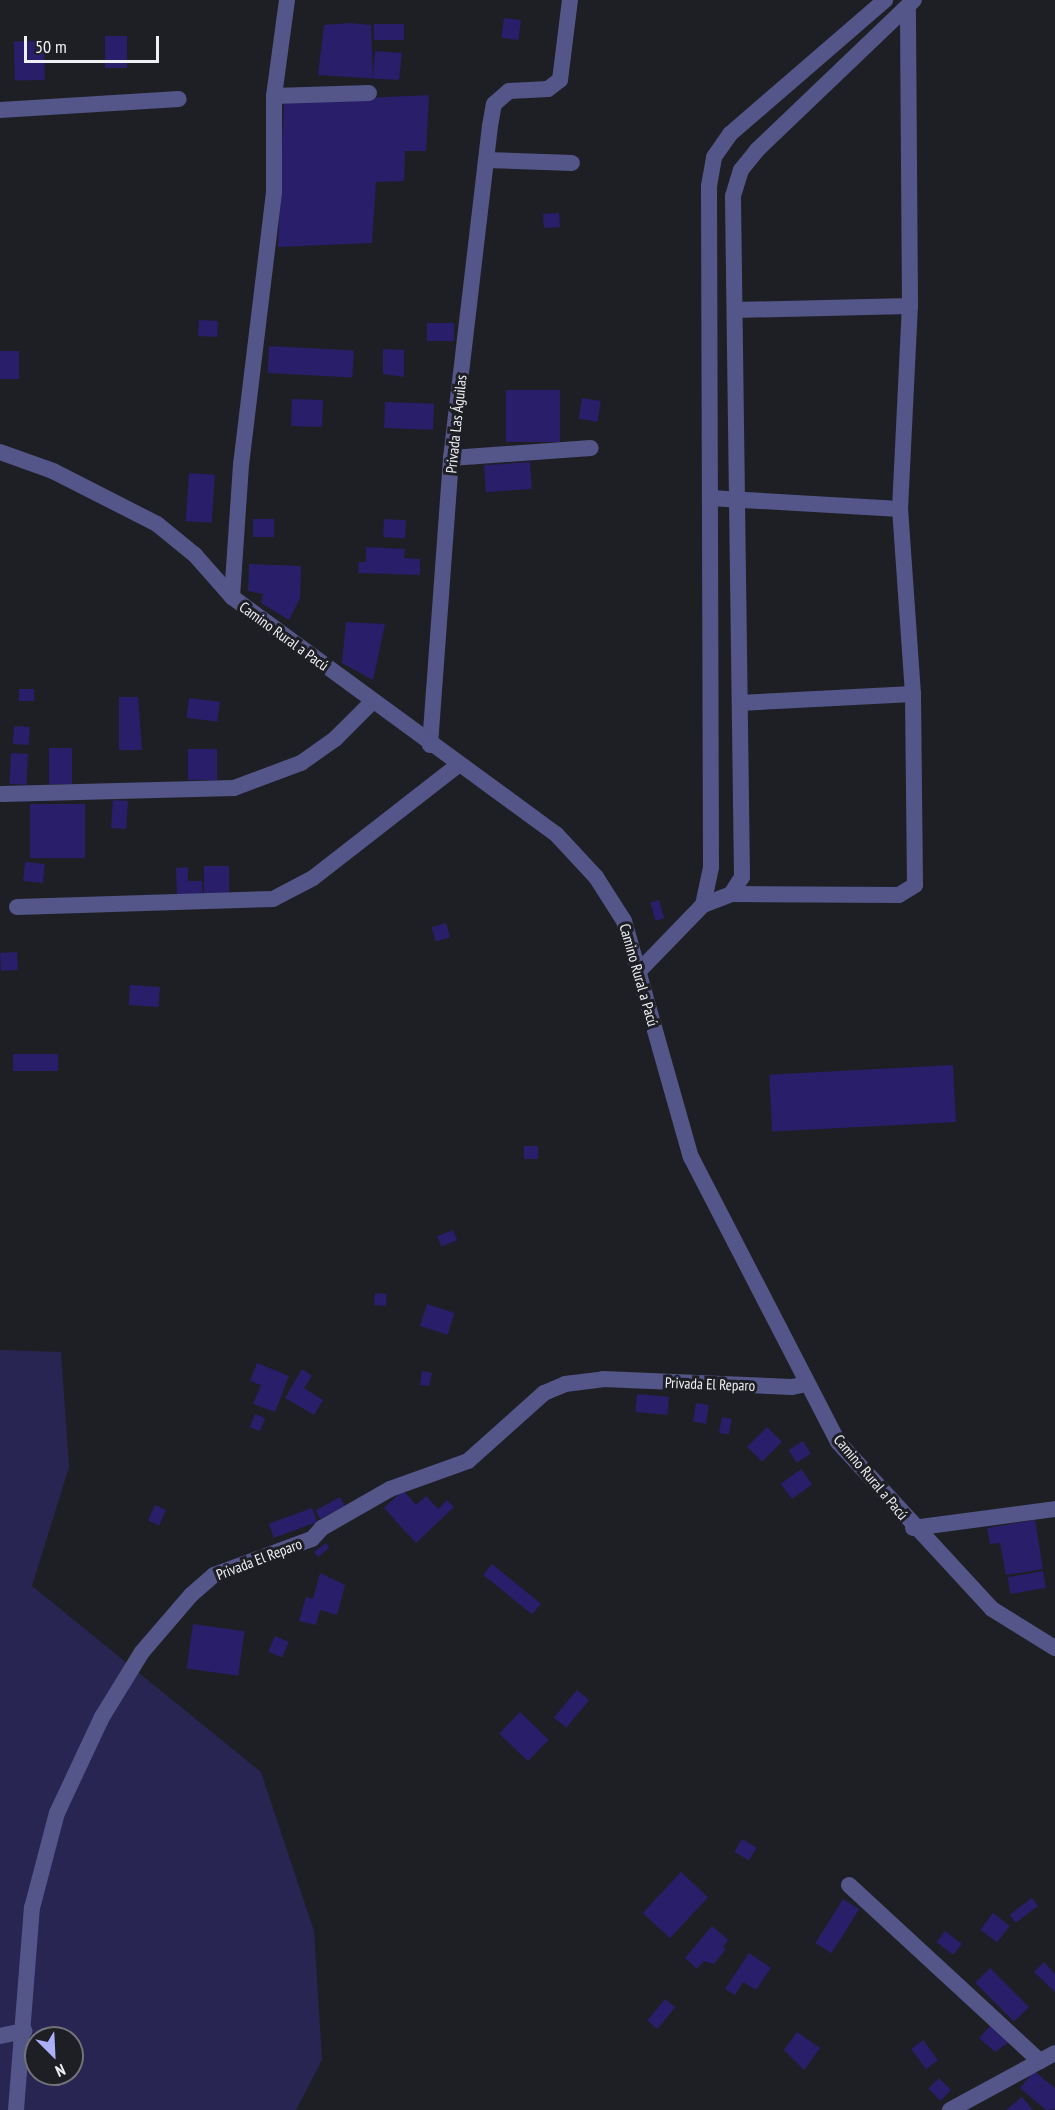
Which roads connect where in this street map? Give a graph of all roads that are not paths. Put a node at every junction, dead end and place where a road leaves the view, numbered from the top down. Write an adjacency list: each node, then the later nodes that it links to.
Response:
1 (287, 0): 7 (street)
2 (570, 0): 11 (street, Privada Las Águilas)
3 (885, 0): 5 (street)
4 (911, 5): 10 (street); 13 (street)
5 (803, 73): 10 (street); 18 (street)
6 (369, 93): 7 (street)
7 (274, 96): 21 (street)
8 (179, 99): 9 (street)
9 (0, 110)
10 (799, 112): 14 (street)
11 (486, 160): 12 (street); 17 (street, Privada Las Águilas)
12 (572, 164)
13 (910, 306): 14 (street); 20 (street)
14 (735, 310): 19 (street)
15 (591, 448): 17 (street)
16 (0, 452): 21 (street, Camino Rural a Pacú)
17 (452, 458): 25 (street, Privada Las Águilas)
18 (710, 498): 19 (street); 29 (street)
19 (738, 499): 20 (street); 24 (street)
20 (900, 509): 22 (street)
21 (232, 597): 23 (street, Camino Rural a Pacú)
22 (913, 694): 24 (street); 28 (street)
23 (373, 701): 25 (street, Camino Rural a Pacú); 27 (street)
24 (740, 703): 28 (street)
25 (430, 745): 26 (street, Camino Rural a Pacú)
26 (458, 765): 30 (street); 31 (street, Camino Rural a Pacú)
27 (2, 794)
28 (731, 894): 29 (street)
29 (703, 905): 31 (street)
30 (17, 907)
31 (639, 971): 32 (street, Camino Rural a Pacú)
32 (806, 1383): 34 (street, Camino Rural a Pacú); 37 (street, Privada El Reparo)
33 (1055, 1509): 34 (street)
34 (913, 1528): 35 (street, Camino Rural a Pacú)
35 (1055, 1648)
36 (849, 1885): 40 (street)
37 (24, 2026)
38 (24, 2031): 39 (street); 41 (street, Privada El Reparo)
39 (0, 2036)
40 (1047, 2057): 42 (street)
41 (16, 2110)
42 (950, 2110)

